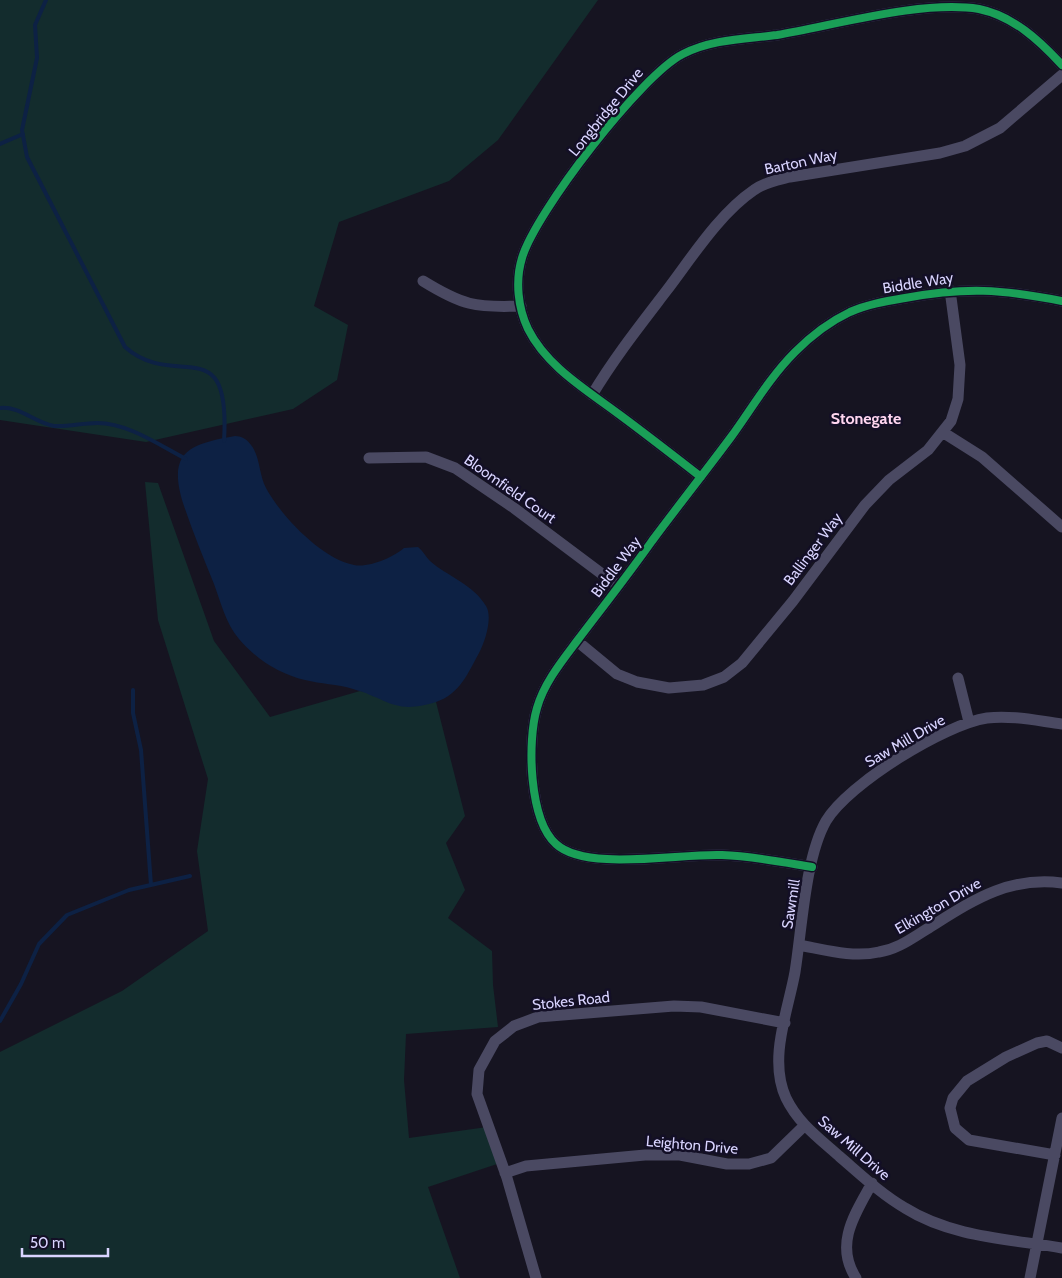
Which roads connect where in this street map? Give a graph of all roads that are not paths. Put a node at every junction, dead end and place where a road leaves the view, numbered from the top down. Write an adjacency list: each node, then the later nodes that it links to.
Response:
1 (993, 0): 2 (street)
2 (991, 12): 3 (street, Longbridge Drive); 8 (street, Longbridge Drive)
3 (1062, 65)
4 (1062, 75): 9 (street, Barton Way)
5 (424, 281): 8 (street)
6 (950, 290): 7 (street, Biddle Way); 10 (street, Ballinger Way); 12 (street, Biddle Way)
7 (1062, 301)
8 (521, 306): 9 (street, Longbridge Drive)
9 (592, 395): 12 (street, Longbridge Drive)
10 (944, 433): 13 (street); 15 (street, Ballinger Way)
11 (369, 458): 14 (street, Bloomfield Court)
12 (701, 477): 14 (street, Biddle Way)
13 (1062, 527)
14 (618, 586): 15 (street, Biddle Way)
15 (578, 641): 19 (street, Biddle Way)
16 (958, 678): 17 (street)
17 (969, 722): 18 (street, Saw Mill Drive); 19 (street, Saw Mill Drive)
18 (1062, 724)
19 (812, 867): 21 (street, Sawmill)
20 (1062, 883): 21 (street, Elkington Drive)
21 (799, 945): 22 (street, Saw Mill Drive)
22 (785, 1024): 25 (street, Saw Mill Drive); 27 (street, Stokes Road)
23 (1062, 1048): 26 (street)
24 (1062, 1118): 26 (street)
25 (805, 1125): 27 (street, Leighton Drive); 28 (street, Saw Mill Drive)
26 (1055, 1156): 29 (street)
27 (505, 1173): 32 (street, Stokes Road)
28 (872, 1183): 29 (street, Saw Mill Drive); 31 (street)
29 (1038, 1244): 30 (street, Saw Mill Drive); 33 (street)
30 (1062, 1248)
31 (851, 1277)
32 (536, 1278)
33 (1030, 1278)

